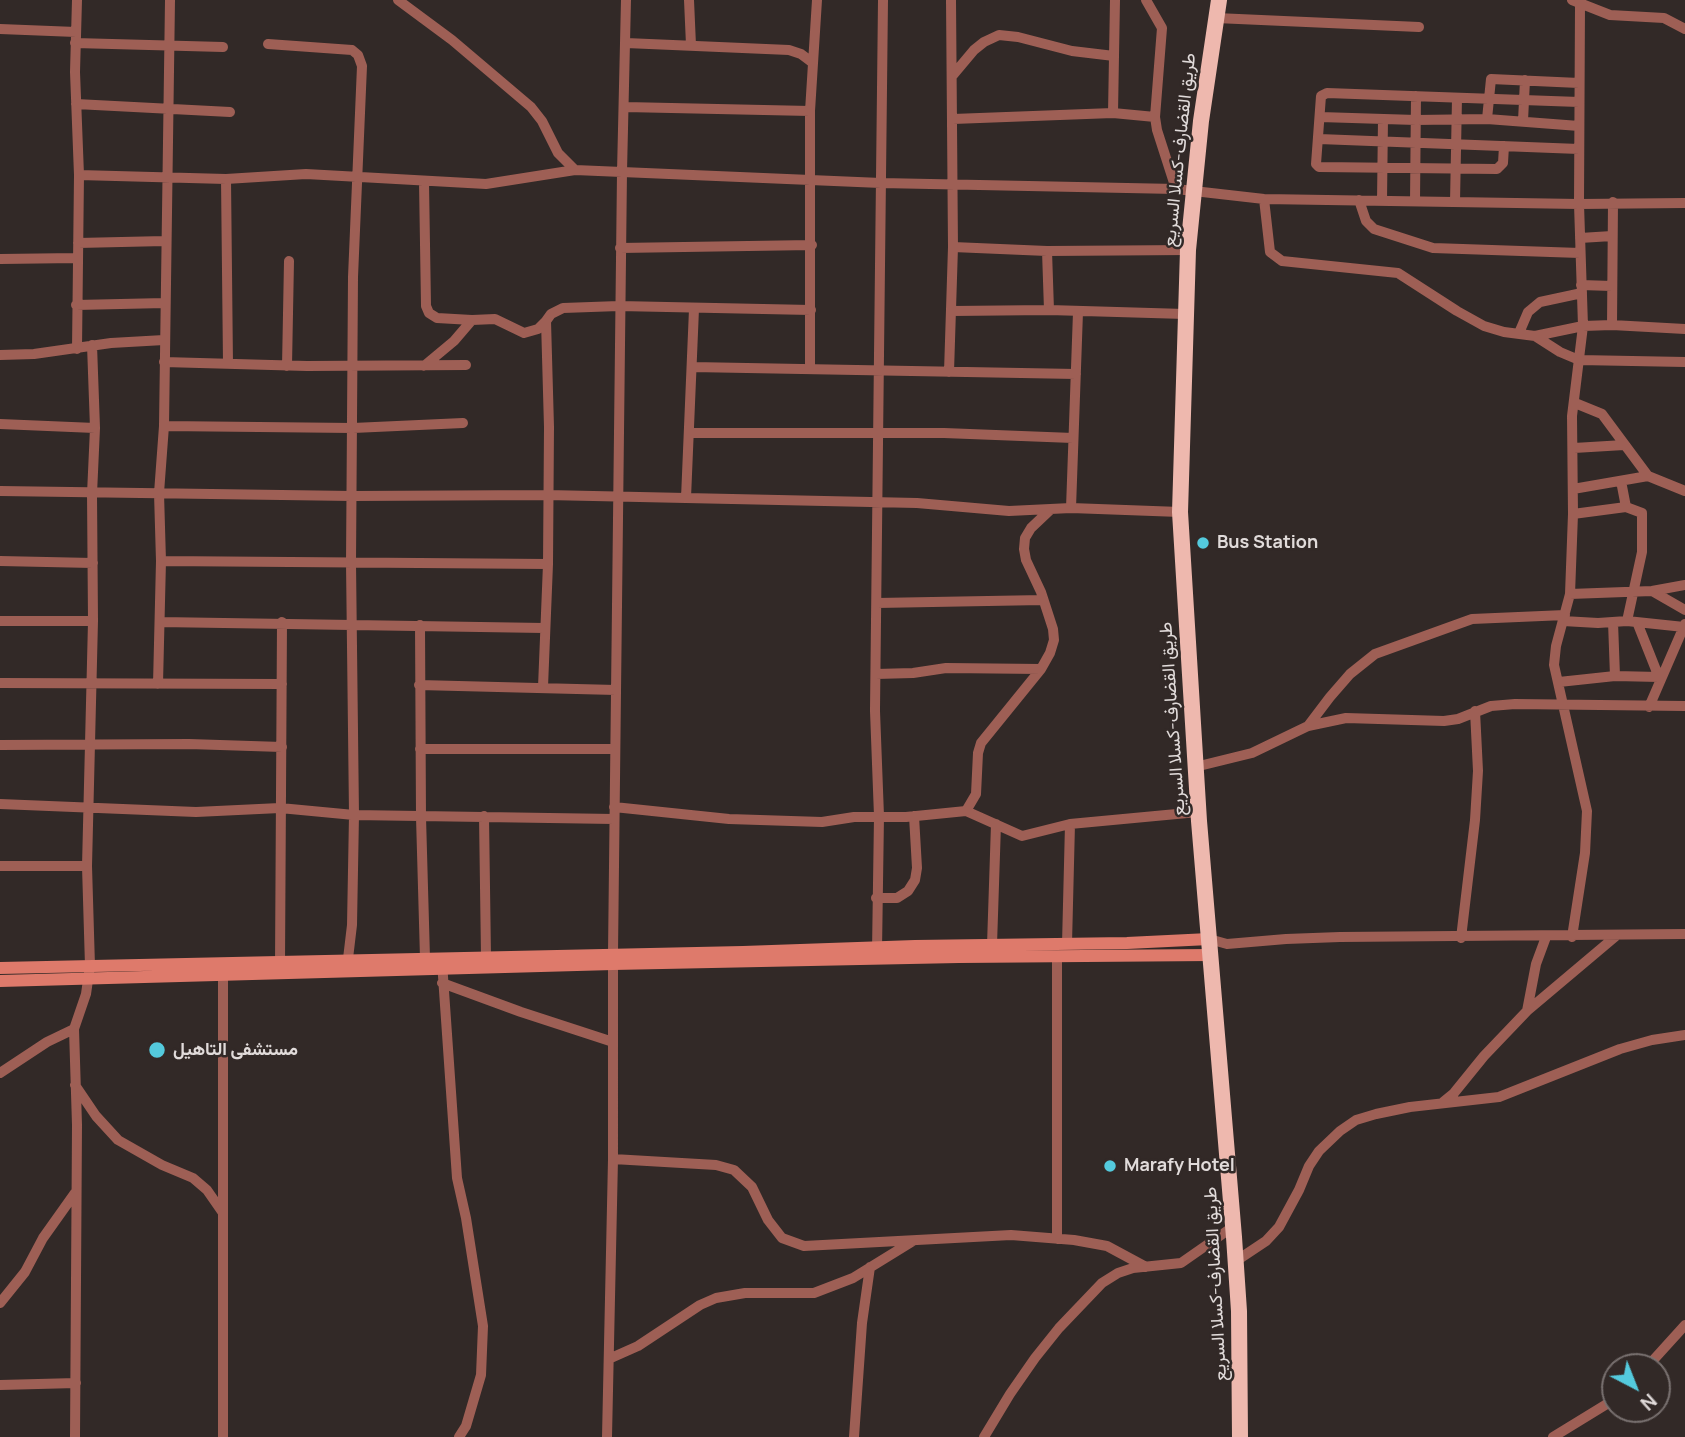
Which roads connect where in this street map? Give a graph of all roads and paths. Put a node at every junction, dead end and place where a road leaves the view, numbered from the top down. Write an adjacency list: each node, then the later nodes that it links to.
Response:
1 (77, 0): 17 (street)
2 (170, 0): 21 (street)
3 (398, 0): 57 (street)
4 (626, 0): 18 (street)
5 (689, 0): 20 (street)
6 (817, 0): 24 (street)
7 (883, 0): 65 (street)
8 (951, 0): 25 (street)
9 (1115, 0): 23 (street)
10 (1219, 0): 13 (highway, طريق القضارف-كسلا السريع)
11 (1144, 1): 39 (street)
12 (1576, 2): 16 (street); 27 (street)
13 (1216, 18): 14 (street); 68 (highway, طريق القضارف-كسلا السريع)
14 (1419, 26)
15 (0, 29): 17 (street)
16 (1685, 29)
17 (76, 38): 21 (street); 33 (street)
18 (626, 43): 20 (street); 34 (street)
19 (268, 44): 61 (street)
20 (691, 45): 24 (street)
21 (168, 46): 22 (street); 35 (street)
22 (223, 47)
23 (1114, 56): 25 (street); 38 (street)
24 (813, 63): 36 (street)
25 (953, 75): 41 (street)
26 (1525, 80): 27 (street); 30 (street); 31 (street)
27 (1580, 83): 32 (street)
28 (1416, 96): 29 (street); 40 (street); 44 (street)
29 (1457, 98): 30 (street); 45 (street)
30 (1489, 99): 31 (street); 43 (street)
31 (1524, 100): 32 (street); 46 (street)
32 (1579, 102): 47 (street)
33 (76, 104): 35 (street); 59 (street)
34 (625, 107): 36 (street); 58 (street)
35 (167, 109): 37 (street); 60 (street)
36 (810, 111): 63 (street)
37 (230, 112)
38 (1113, 113): 39 (street); 41 (street)
39 (1155, 117): 67 (street)
40 (1320, 117): 42 (street); 48 (street)
41 (953, 119): 66 (street)
42 (1383, 119): 44 (street); 49 (street)
43 (1487, 119): 45 (street); 46 (street)
44 (1416, 120): 45 (street); 50 (street)
45 (1455, 120): 51 (street)
46 (1523, 121): 47 (street)
47 (1579, 126): 53 (street)
48 (1319, 139): 49 (street); 54 (street)
49 (1383, 142): 50 (street); 54 (street)
50 (1416, 143): 51 (street); 55 (street)
51 (1455, 145): 52 (street); 56 (street)
52 (1504, 146): 53 (street); 56 (street)
53 (1579, 149): 76 (street)
54 (1383, 168): 55 (street); 71 (street)
55 (1416, 168): 56 (street); 72 (street)
56 (1454, 169): 73 (street)
57 (575, 170): 58 (street); 64 (street)
58 (622, 172): 63 (street); 83 (street)
59 (79, 175): 60 (street); 80 (street)
60 (166, 176): 62 (street); 79 (street)
61 (357, 176): 62 (street); 64 (street); 118 (street)
62 (226, 179): 115 (street)
63 (812, 179): 65 (street); 81 (street)
64 (424, 182): 101 (street)
65 (881, 183): 66 (street); 122 (street)
66 (953, 184): 67 (street); 82 (street)
67 (1176, 189): 68 (street)
68 (1194, 191): 69 (street); 84 (highway, طريق القضارف-كسلا السريع)
69 (1264, 199): 70 (street); 106 (street)
70 (1359, 200): 71 (street); 86 (street)
71 (1382, 201): 72 (street)
72 (1415, 201): 73 (street)
73 (1455, 202): 76 (street)
74 (1613, 202): 75 (street); 76 (street); 77 (street)
75 (1685, 203)
76 (1578, 204): 78 (street)
77 (1612, 236): 78 (street); 90 (street)
78 (1580, 238): 86 (street)
79 (165, 241): 80 (street); 92 (street)
80 (78, 243): 87 (street)
81 (812, 244): 83 (street); 96 (street)
82 (953, 247): 85 (street); 98 (street)
83 (620, 248): 94 (street)
84 (1188, 250): 85 (street); 100 (highway, طريق القضارف-كسلا السريع)
85 (1047, 251): 97 (street)
86 (1580, 253): 91 (street)
87 (77, 258): 88 (street); 93 (street)
88 (0, 259)
89 (289, 261): 117 (street)
90 (1612, 286): 91 (street); 103 (street)
91 (1581, 289): 104 (street); 106 (street)
92 (164, 303): 93 (street); 108 (street)
93 (76, 305): 110 (street)
94 (619, 306): 95 (street); 102 (street); 145 (street)
95 (694, 309): 96 (street); 120 (street)
96 (811, 310): 121 (street)
97 (1049, 310): 98 (street); 99 (street)
98 (952, 312): 123 (street)
99 (1078, 312): 100 (street); 124 (street)
100 (1185, 314): 151 (highway, طريق القضارف-كسلا السريع)
101 (472, 320): 102 (street); 119 (street)
102 (546, 321): 143 (street)
103 (1612, 325): 104 (street); 105 (street)
104 (1583, 326): 107 (street); 112 (street)
105 (1685, 329)
106 (1519, 333): 107 (street)
107 (1535, 336): 112 (street)
108 (164, 340): 109 (street); 113 (street)
109 (92, 345): 110 (street); 129 (street)
110 (77, 349): 111 (street)
111 (0, 355)
112 (1579, 360): 114 (street); 125 (street)
113 (164, 362): 115 (street); 128 (street)
114 (1685, 362)
115 (228, 364): 117 (street)
116 (466, 365): 119 (street)
117 (287, 366): 118 (street)
118 (354, 366): 119 (street); 130 (street)
119 (424, 366)
120 (692, 367): 121 (street); 131 (street)
121 (810, 369): 122 (street)
122 (879, 371): 123 (street); 132 (street)
123 (948, 372): 124 (street)
124 (1076, 374): 133 (street)
125 (1575, 403): 134 (street); 135 (street)
126 (463, 423): 130 (street)
127 (0, 424): 129 (street)
128 (164, 426): 130 (street); 141 (street)
129 (95, 428): 142 (street)
130 (353, 428): 144 (street)
131 (690, 433): 132 (street); 146 (street)
132 (879, 433): 133 (street); 147 (street)
133 (1073, 438): 149 (street)
134 (1624, 445): 135 (street); 136 (street)
135 (1574, 448): 138 (street)
136 (1648, 476): 137 (street); 140 (street)
137 (1621, 481): 138 (street); 148 (street)
138 (1573, 489): 152 (street)
139 (0, 491): 142 (street)
140 (1685, 491)
141 (159, 492): 142 (street); 144 (street); 154 (street)
142 (93, 494): 155 (street)
143 (547, 495): 144 (street); 145 (street); 157 (street)
144 (352, 496): 156 (street)
145 (617, 498): 146 (street); 187 (street)
146 (686, 498): 147 (street)
147 (878, 502): 150 (street); 163 (street)
148 (1626, 507): 152 (street); 160 (street)
149 (1071, 508): 150 (street); 151 (street)
150 (1051, 509): 162 (street)
151 (1180, 512): 198 (highway, طريق القضارف-كسلا السريع)
152 (1573, 514): 161 (street)
153 (0, 561): 155 (street)
154 (161, 561): 156 (street); 169 (street)
155 (93, 563): 167 (street)
156 (351, 563): 157 (street); 172 (street)
157 (548, 564): 175 (street)
158 (1685, 585): 159 (street)
159 (1652, 591): 160 (street); 164 (street)
160 (1634, 592): 161 (street); 168 (street)
161 (1570, 594): 165 (street)
162 (1043, 600): 163 (street); 176 (street)
163 (877, 603): 177 (street)
164 (1685, 610)
165 (1564, 618): 171 (street); 180 (street); 192 (street)
166 (0, 621): 167 (street)
167 (93, 621): 182 (street)
168 (1632, 621): 171 (street); 174 (street); 179 (street)
169 (160, 622): 170 (street); 183 (street)
170 (282, 622): 172 (street); 184 (street)
171 (1613, 622): 178 (street)
172 (351, 624): 173 (street); 205 (street)
173 (420, 625): 175 (street); 185 (street)
174 (1684, 626): 179 (street)
175 (544, 628): 186 (street)
176 (1041, 669): 177 (street); 202 (street)
177 (876, 674): 207 (street)
178 (1615, 676): 179 (street); 180 (street)
179 (1660, 678): 189 (street)
180 (1559, 682): 188 (street)
181 (0, 683): 182 (street)
182 (92, 683): 183 (street); 194 (street)
183 (158, 684): 184 (street)
184 (282, 684): 195 (street)
185 (419, 685): 186 (street); 196 (street)
186 (543, 687): 187 (street)
187 (615, 690): 197 (street)
188 (1563, 705): 189 (street); 191 (street); 216 (street)
189 (1648, 706): 190 (street)
190 (1685, 706)
191 (1475, 712): 192 (street); 219 (street)
192 (1308, 726): 198 (street)
193 (0, 744): 194 (street)
194 (92, 744): 195 (street); 200 (street)
195 (282, 747): 201 (street)
196 (420, 749): 197 (street); 209 (street)
197 (615, 749): 204 (street)
198 (1195, 767): 203 (highway, طريق القضارف-كسلا السريع)
199 (0, 804): 200 (street)
200 (89, 807): 201 (street); 213 (street)
201 (280, 808): 205 (street); 228 (street)
202 (966, 811): 208 (street); 210 (street)
203 (1198, 811): 211 (street); 222 (highway, طريق القضارف-كسلا السريع)
204 (614, 813): 206 (street); 207 (street); 227 (street)
205 (354, 815): 209 (street); 230 (street)
206 (484, 816): 209 (street); 225 (street)
207 (879, 816): 208 (street); 214 (street)
208 (914, 816): 214 (street)
209 (421, 817): 226 (street)
210 (996, 824): 211 (street); 221 (street)
211 (1070, 824): 220 (street)
212 (0, 866): 213 (street)
213 (87, 866): 232 (street)
214 (876, 898): 223 (street)
215 (1685, 934): 217 (street)
216 (1572, 936): 217 (street); 218 (street)
217 (1616, 936): 236 (street)
218 (1546, 937): 219 (street); 236 (street)
219 (1461, 938): 222 (street)
220 (1066, 944): 221 (main road); 222 (main road)
221 (992, 945): 223 (main road)
222 (1210, 947): 224 (main road); 246 (highway, طريق القضارف-كسلا السريع)
223 (877, 953): 224 (main road); 227 (main road)
224 (1057, 956): 247 (street)
225 (486, 957): 227 (main road); 229 (main road)
226 (425, 958): 229 (main road); 230 (main road)
227 (613, 959): 229 (main road); 239 (street)
228 (280, 962): 230 (main road); 232 (main road)
229 (442, 964): 230 (main road); 235 (street)
230 (347, 965): 233 (main road)
231 (0, 968): 232 (main road)
232 (90, 973): 233 (main road); 234 (main road); 237 (street)
233 (223, 976): 245 (street)
234 (0, 981)
235 (442, 983): 239 (street); 261 (street)
236 (1527, 1011): 242 (street)
237 (74, 1029): 240 (street); 241 (street)
238 (1685, 1035): 242 (street)
239 (613, 1042): 243 (street)
240 (0, 1073)
241 (75, 1085): 244 (street); 245 (street)
242 (1441, 1103): 249 (street)
243 (613, 1158): 248 (street); 255 (street)
244 (75, 1193): 252 (street); 256 (street)
245 (223, 1213): 260 (street)
246 (1234, 1226): 249 (highway, طريق القضارف-كسلا السريع); 251 (street)
247 (1057, 1239): 248 (street); 251 (street)
248 (917, 1240): 250 (street)
249 (1236, 1261): 265 (highway, طريق القضارف-كسلا السريع)
250 (870, 1267): 255 (street); 263 (street)
251 (1146, 1267): 264 (street)
252 (0, 1303)
253 (1685, 1325): 254 (street)
254 (1660, 1353)
255 (611, 1358): 262 (street)
256 (76, 1383): 257 (street); 259 (street)
257 (0, 1385)
258 (1601, 1408): 266 (street)
259 (75, 1437)
260 (223, 1437)
261 (458, 1437)
262 (607, 1437)
263 (854, 1437)
264 (984, 1437)
265 (1240, 1437)
266 (1553, 1437)

